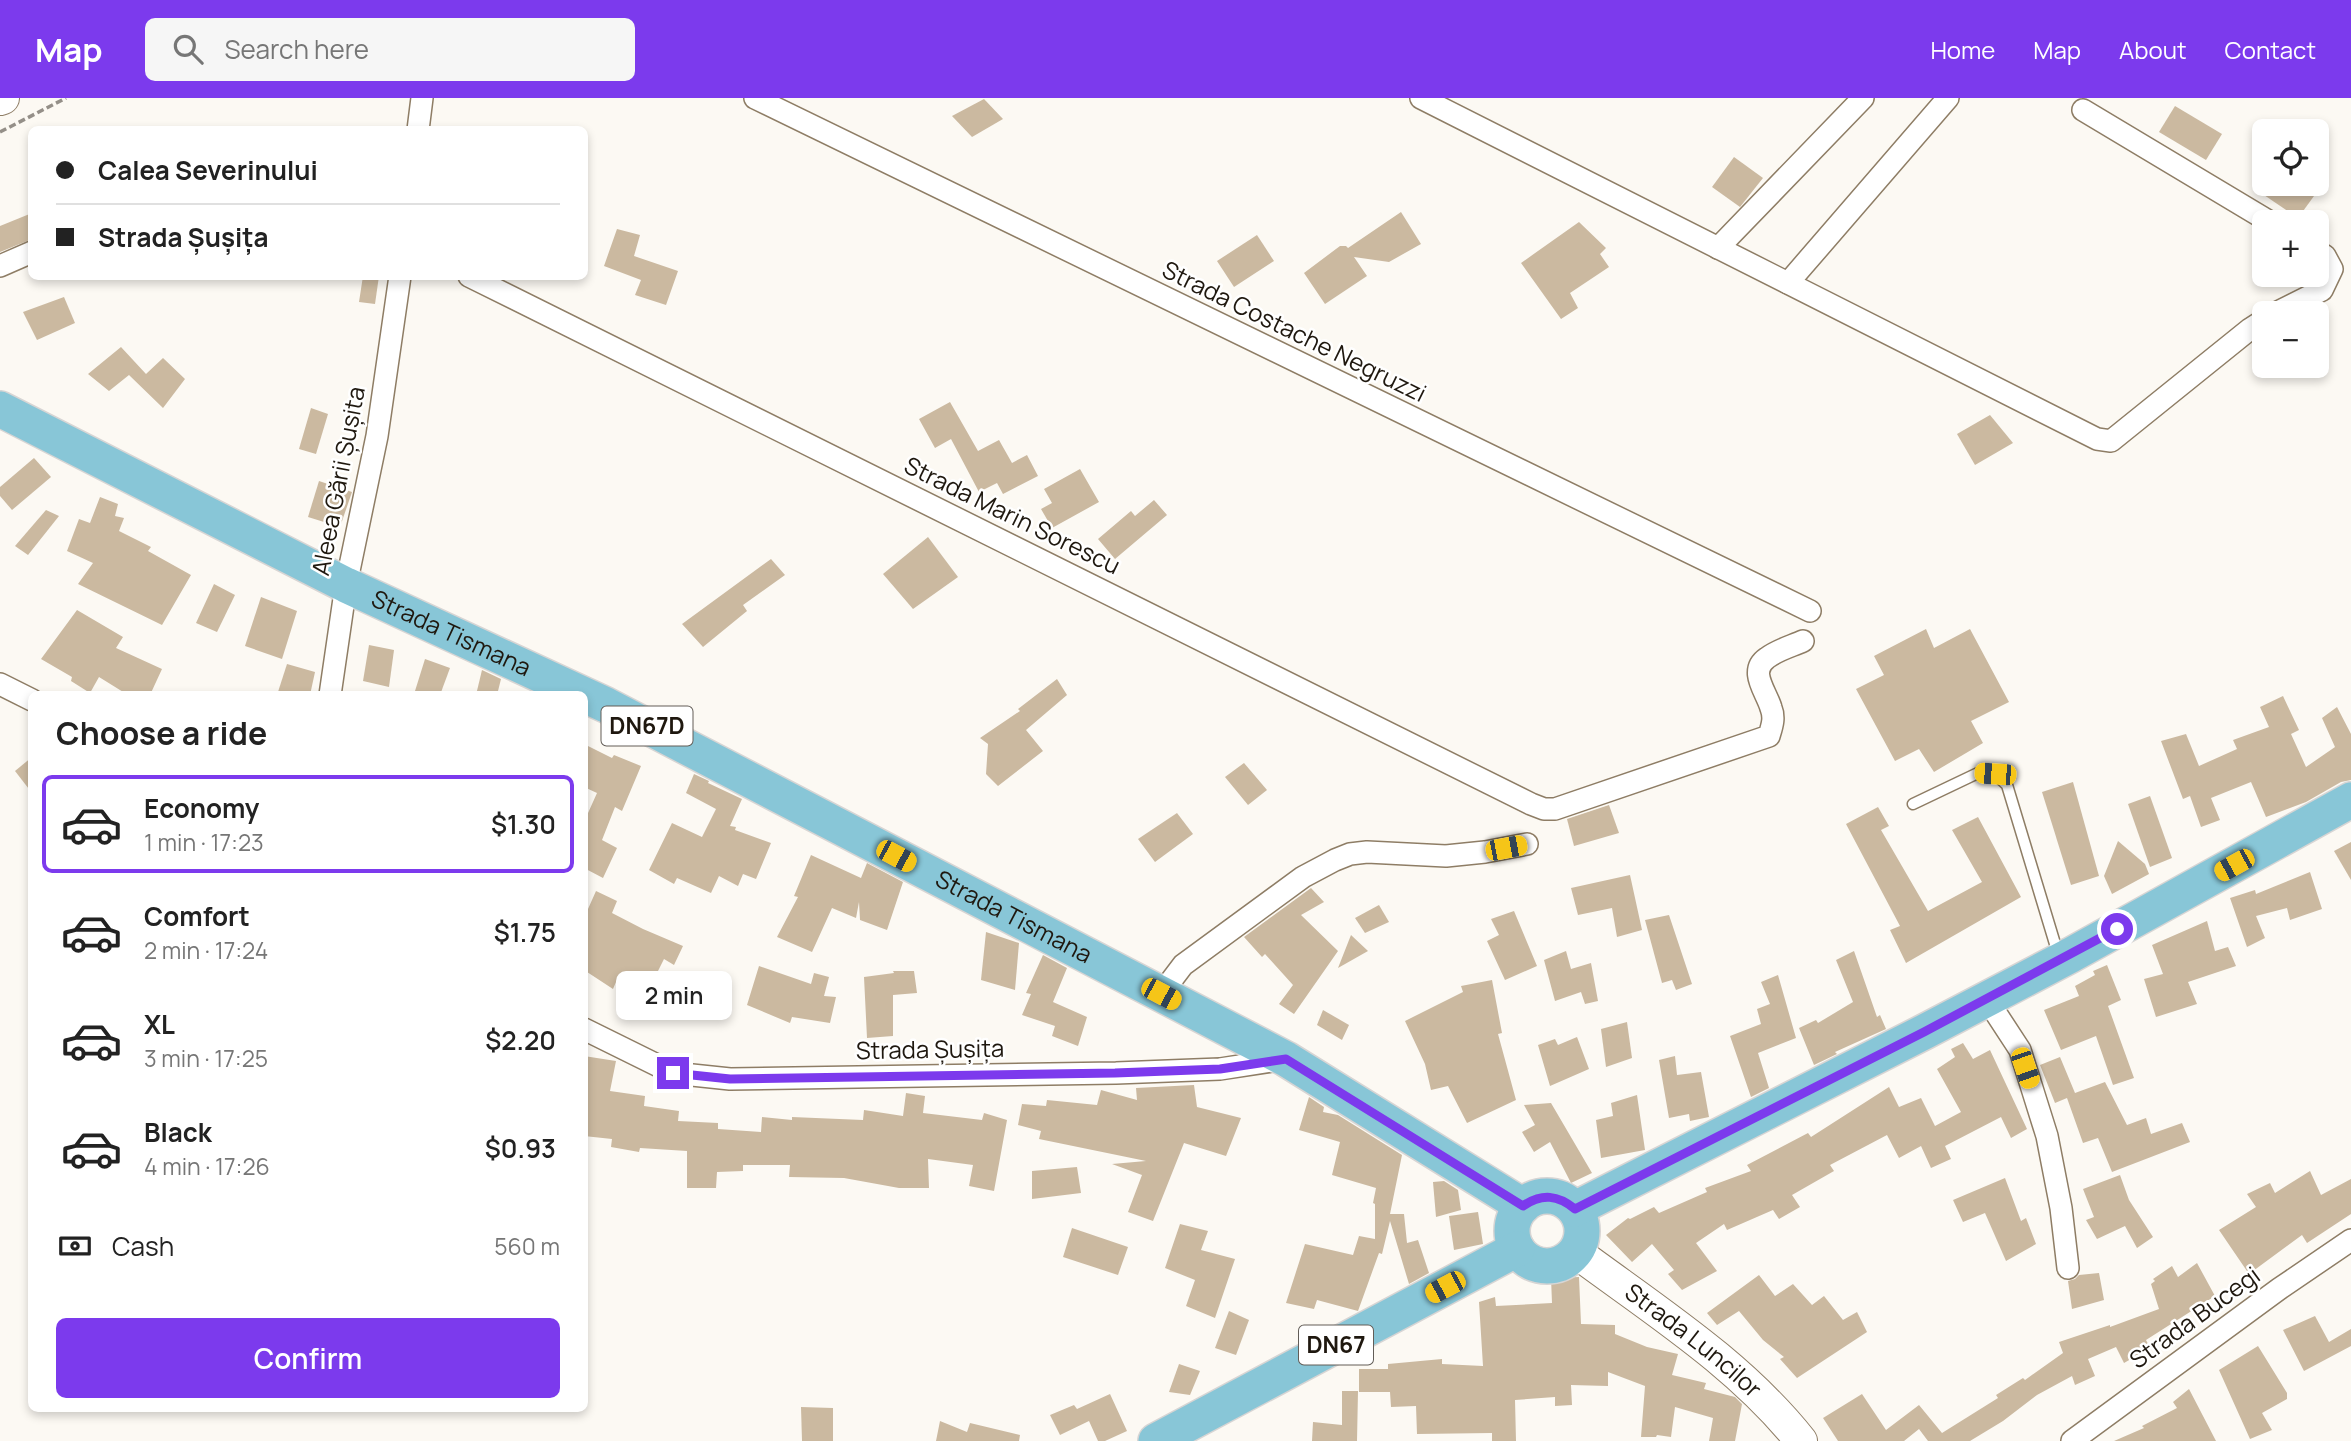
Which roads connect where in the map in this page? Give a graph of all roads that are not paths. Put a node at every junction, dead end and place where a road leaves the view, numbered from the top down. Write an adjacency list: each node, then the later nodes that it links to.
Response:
1 (422, 98): 7 (street)
2 (755, 98): 20 (street, Strada Costache Negruzzi)
3 (1421, 98): 9 (street)
4 (1863, 98): 9 (street)
5 (1948, 98): 14 (street)
6 (2083, 110): 8 (street)
7 (418, 126)
8 (2252, 211)
9 (1718, 248): 14 (street)
10 (28, 254): 11 (street)
11 (0, 266)
12 (399, 280): 19 (street, Aleea Gării Șușita)
13 (476, 280): 21 (street, Strada Marin Sorescu)
14 (1788, 283): 17 (street)
15 (2323, 287): 16 (street)
16 (2299, 301)
17 (2252, 328)
18 (0, 409): 19 (main road, Strada Tismana / DN67D)
19 (346, 585): 23 (street, Aleea Gării Șușita); 24 (main road, Strada Tismana / DN67D)
20 (1810, 611)
21 (1803, 641)
22 (0, 684): 25 (street)
23 (331, 691)
24 (576, 691)
25 (28, 697)
26 (588, 697): 31 (main road, Strada Tismana / DN67D)
27 (2351, 800): 30 (main road)
28 (1913, 803): 30 (lane)
29 (1527, 844): 31 (street)
30 (2061, 960): 32 (main road)
31 (1161, 994): 34 (main road, Strada Tismana / DN67D)
32 (1986, 999): 36 (main road); 40 (street)
33 (588, 1032): 34 (street, Strada Șușița)
34 (1286, 1059): 35 (main road, Strada Tismana / DN67D)
35 (1523, 1206): 36 (main road); 38 (main road)
36 (1575, 1209): 39 (main road)
37 (2351, 1240): 43 (street, Strada Bucegi)
38 (1517, 1249): 39 (main road); 41 (main road, DN67)
39 (1576, 1252): 42 (main road, Strada Luncilor)
40 (2068, 1268)
41 (1156, 1441)
42 (1801, 1441)
43 (2071, 1441)

